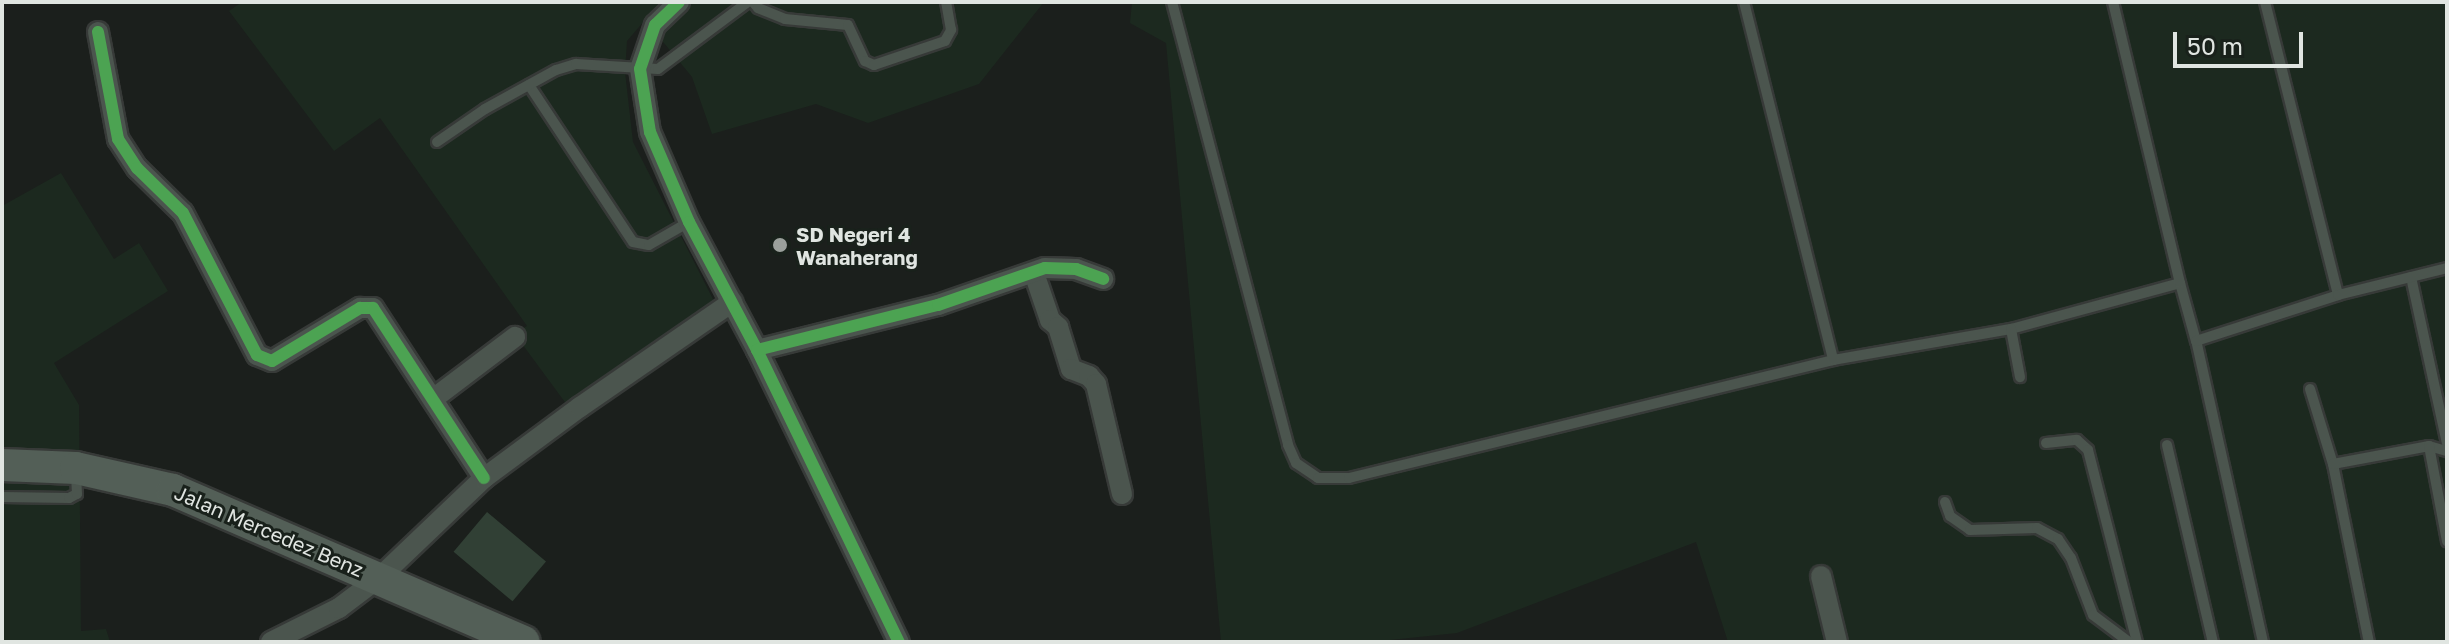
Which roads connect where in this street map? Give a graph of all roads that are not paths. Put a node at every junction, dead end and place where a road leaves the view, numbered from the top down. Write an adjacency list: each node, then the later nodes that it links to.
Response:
1 (679, 2): 9 (street)
2 (750, 2): 3 (lane); 9 (lane)
3 (946, 2)
4 (1172, 2): 24 (lane)
5 (1744, 2): 24 (lane)
6 (2113, 2): 17 (lane)
7 (2265, 2): 18 (lane)
8 (98, 32): 27 (street)
9 (640, 69): 10 (lane); 12 (street)
10 (529, 85): 11 (lane); 12 (lane)
11 (437, 142)
12 (689, 222): 19 (street)
13 (2447, 268): 15 (lane)
14 (1034, 273): 16 (street); 23 (street); 37 (street)
15 (2411, 277): 18 (lane); 29 (lane)
16 (1103, 279)
17 (2180, 283): 20 (lane); 22 (lane)
18 (2338, 295): 22 (lane)
19 (732, 302): 23 (street); 36 (street)
20 (2011, 329): 24 (lane); 25 (lane)
21 (515, 337): 27 (street)
22 (2196, 341): 50 (lane)
23 (757, 350): 45 (street)
24 (1833, 360)
25 (2020, 377)
26 (2310, 389): 33 (lane)
27 (433, 399): 36 (street)
28 (2046, 443): 48 (lane)
29 (2447, 443)
30 (2167, 445): 49 (lane)
31 (2429, 446): 32 (lane); 33 (lane); 40 (lane)
32 (2447, 451)
33 (2333, 464): 51 (lane)
34 (2, 465): 35 (main road, Jalan Mercedez Benz)
35 (76, 468): 38 (lane); 42 (main road, Jalan Mercedez Benz)
36 (484, 478): 42 (street)
37 (1122, 494)
38 (2, 497)
39 (1945, 502): 47 (lane)
40 (2447, 541)
41 (1821, 576): 46 (street)
42 (380, 577): 43 (main road, Jalan Mercedez Benz); 44 (street)
43 (509, 640)
44 (271, 642)
45 (899, 642)
46 (1837, 642)
47 (2129, 642)
48 (2137, 642)
49 (2213, 642)
50 (2263, 642)
51 (2369, 642)

